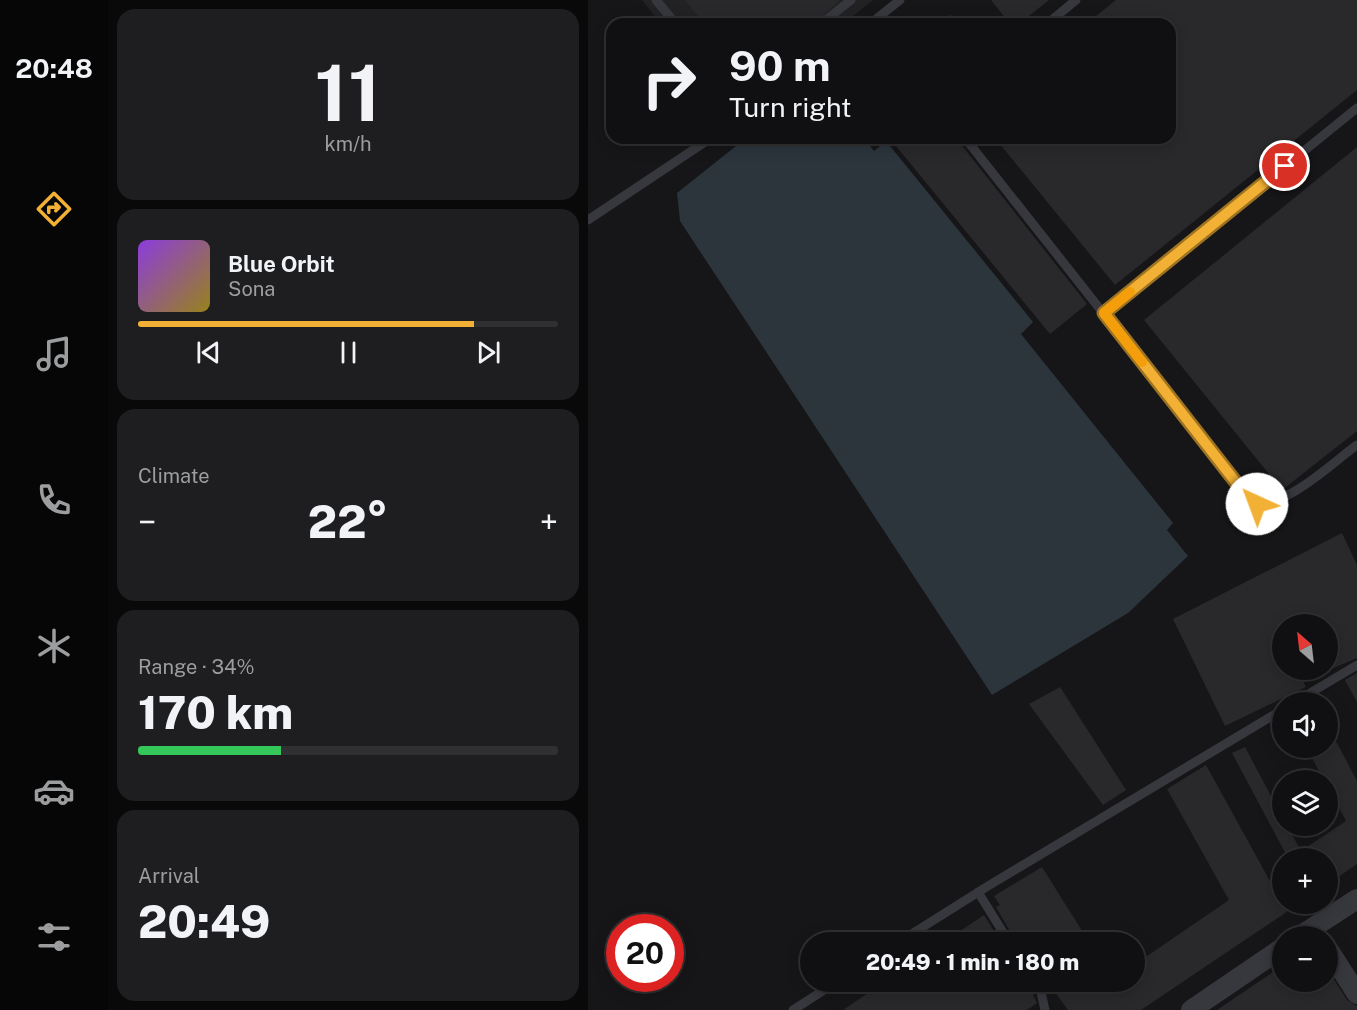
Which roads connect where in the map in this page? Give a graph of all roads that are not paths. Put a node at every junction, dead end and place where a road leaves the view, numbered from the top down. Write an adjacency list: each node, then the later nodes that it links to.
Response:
1 (656, 0): 5 (lane)
2 (851, 0): 6 (lane)
3 (900, 0): 7 (lane)
4 (1076, 0): 8 (lane)
5 (671, 18)
6 (828, 18)
7 (878, 18)
8 (1054, 18)
9 (1357, 108): 13 (lane)
10 (702, 144): 12 (lane)
11 (970, 144): 13 (lane)
12 (588, 220)
13 (1104, 313): 14 (lane)
14 (1357, 445)
15 (1357, 665): 16 (lane)
16 (1312, 692)
17 (1272, 716): 18 (lane)
18 (978, 892): 21 (lane); 22 (lane)
19 (1357, 899): 20 (street)
20 (1320, 926)
21 (916, 932)
22 (1003, 932)
23 (1272, 955): 30 (street)
24 (1338, 965): 27 (street)
25 (821, 992): 28 (lane)
26 (1041, 992): 29 (lane)
27 (1357, 994)
28 (793, 1010)
29 (1045, 1010)
30 (1191, 1010)

